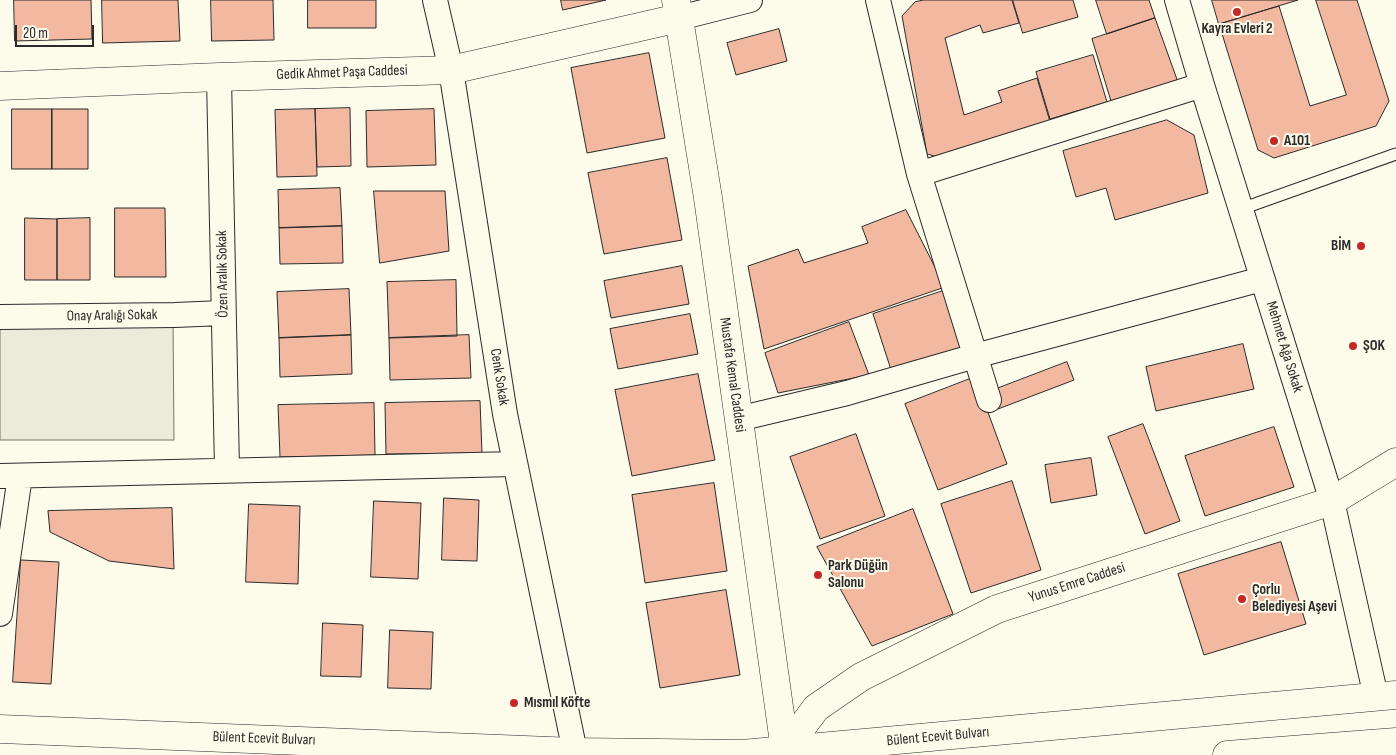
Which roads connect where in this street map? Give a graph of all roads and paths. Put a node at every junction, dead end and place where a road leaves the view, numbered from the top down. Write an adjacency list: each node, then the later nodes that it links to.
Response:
1 (435, 0): 6 (street, Cenk Sokak)
2 (750, 0): 5 (street)
3 (878, 0): 11 (street)
4 (1177, 0): 9 (street, Mehmet Ağa Sokak)
5 (678, 9): 6 (street, Gedik Ahmet Paşa Caddesi); 18 (street, Mustafa Kemal Caddesi)
6 (451, 70): 7 (street, Gedik Ahmet Paşa Caddesi); 20 (street, Cenk Sokak)
7 (219, 77): 8 (street, Gedik Ahmet Paşa Caddesi); 14 (street, Özen Aralık Sokak)
8 (0, 86)
9 (1202, 86): 11 (street); 12 (street, Mehmet Ağa Sokak)
10 (1396, 154): 12 (lane)
11 (919, 174): 16 (street)
12 (1241, 209): 13 (street, Mehmet Ağa Sokak)
13 (1262, 279): 16 (street); 23 (street, Mehmet Ağa Sokak)
14 (223, 313): 15 (street, Onay Aralığı Sokak); 21 (street, Özen Aralık Sokak)
15 (0, 317)
16 (975, 356): 17 (street); 18 (street)
17 (989, 400)
18 (738, 419): 28 (street, Mustafa Kemal Caddesi)
19 (1396, 462): 23 (street, Yunus Emre Caddesi)
20 (515, 464): 21 (street); 29 (street, Cenk Sokak)
21 (227, 470): 22 (street)
22 (10, 476): 24 (street)
23 (1332, 501): 25 (street, Mehmet Ağa Sokak); 28 (street, Yunus Emre Caddesi)
24 (0, 614)
25 (1386, 696): 28 (street, Bülent Ecevit Bulvarı)
26 (0, 729): 29 (street, Bülent Ecevit Bulvarı)
27 (1396, 742): 31 (street)
28 (785, 753): 30 (street, Bülent Ecevit Bulvarı)
29 (577, 754): 30 (street, Bülent Ecevit Bulvarı)
30 (741, 754)
31 (1227, 755)

